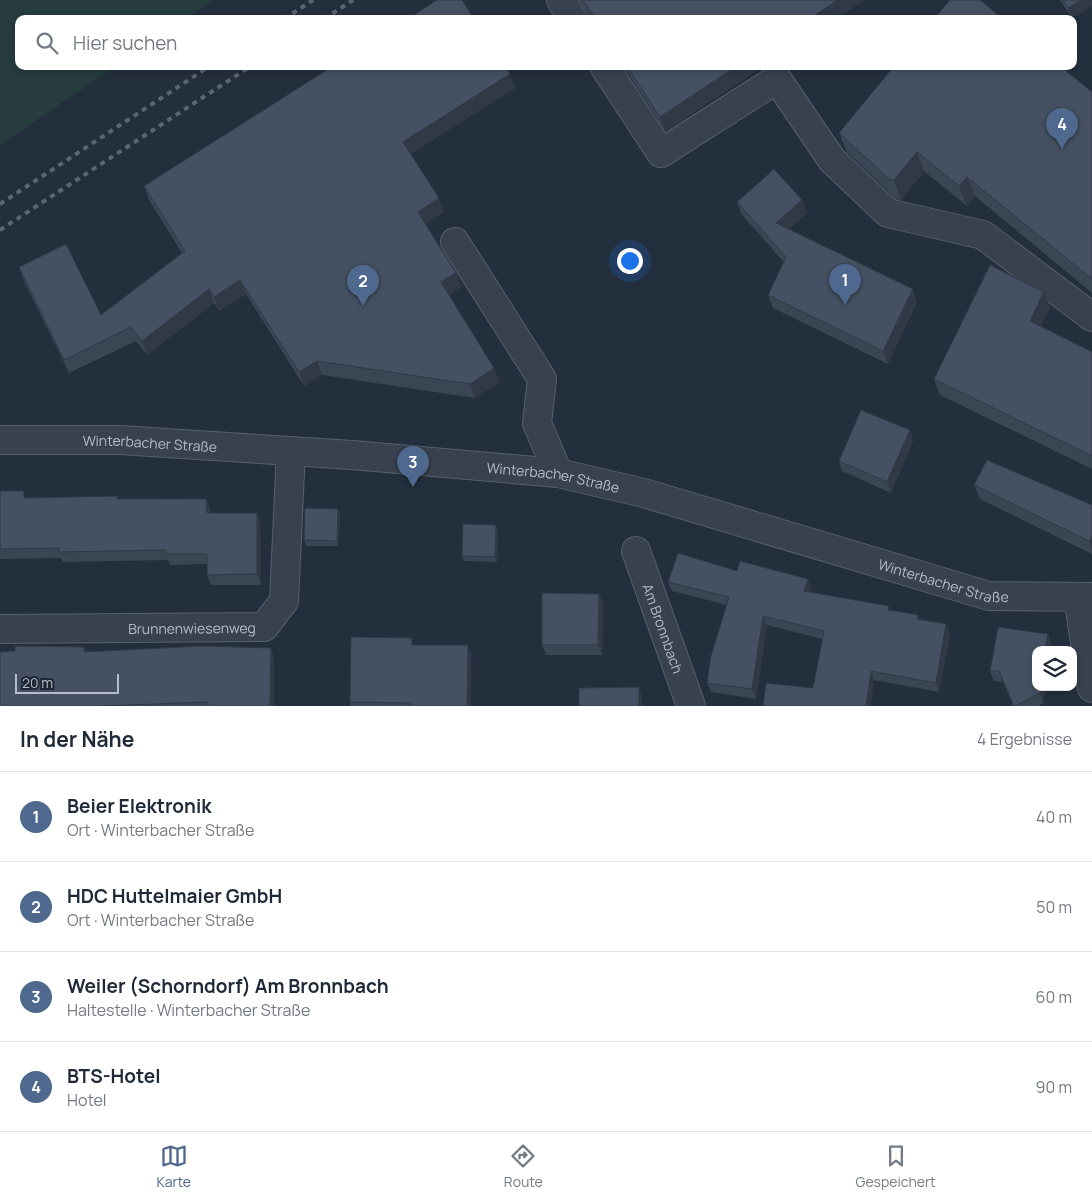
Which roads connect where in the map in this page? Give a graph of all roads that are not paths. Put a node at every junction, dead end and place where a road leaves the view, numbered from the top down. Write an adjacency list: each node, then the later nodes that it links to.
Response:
1 (561, 0): 2 (street)
2 (571, 15)
3 (607, 70): 5 (street)
4 (455, 242): 8 (street)
5 (1092, 317)
6 (0, 440): 7 (street, Winterbacher Straße)
7 (291, 452): 8 (street, Winterbacher Straße); 11 (street, Brunnenwiesenweg)
8 (558, 473): 10 (street, Winterbacher Straße)
9 (636, 552): 13 (street, Am Bronnbach)
10 (1085, 597): 12 (street)
11 (0, 629)
12 (1092, 688)
13 (691, 706)

